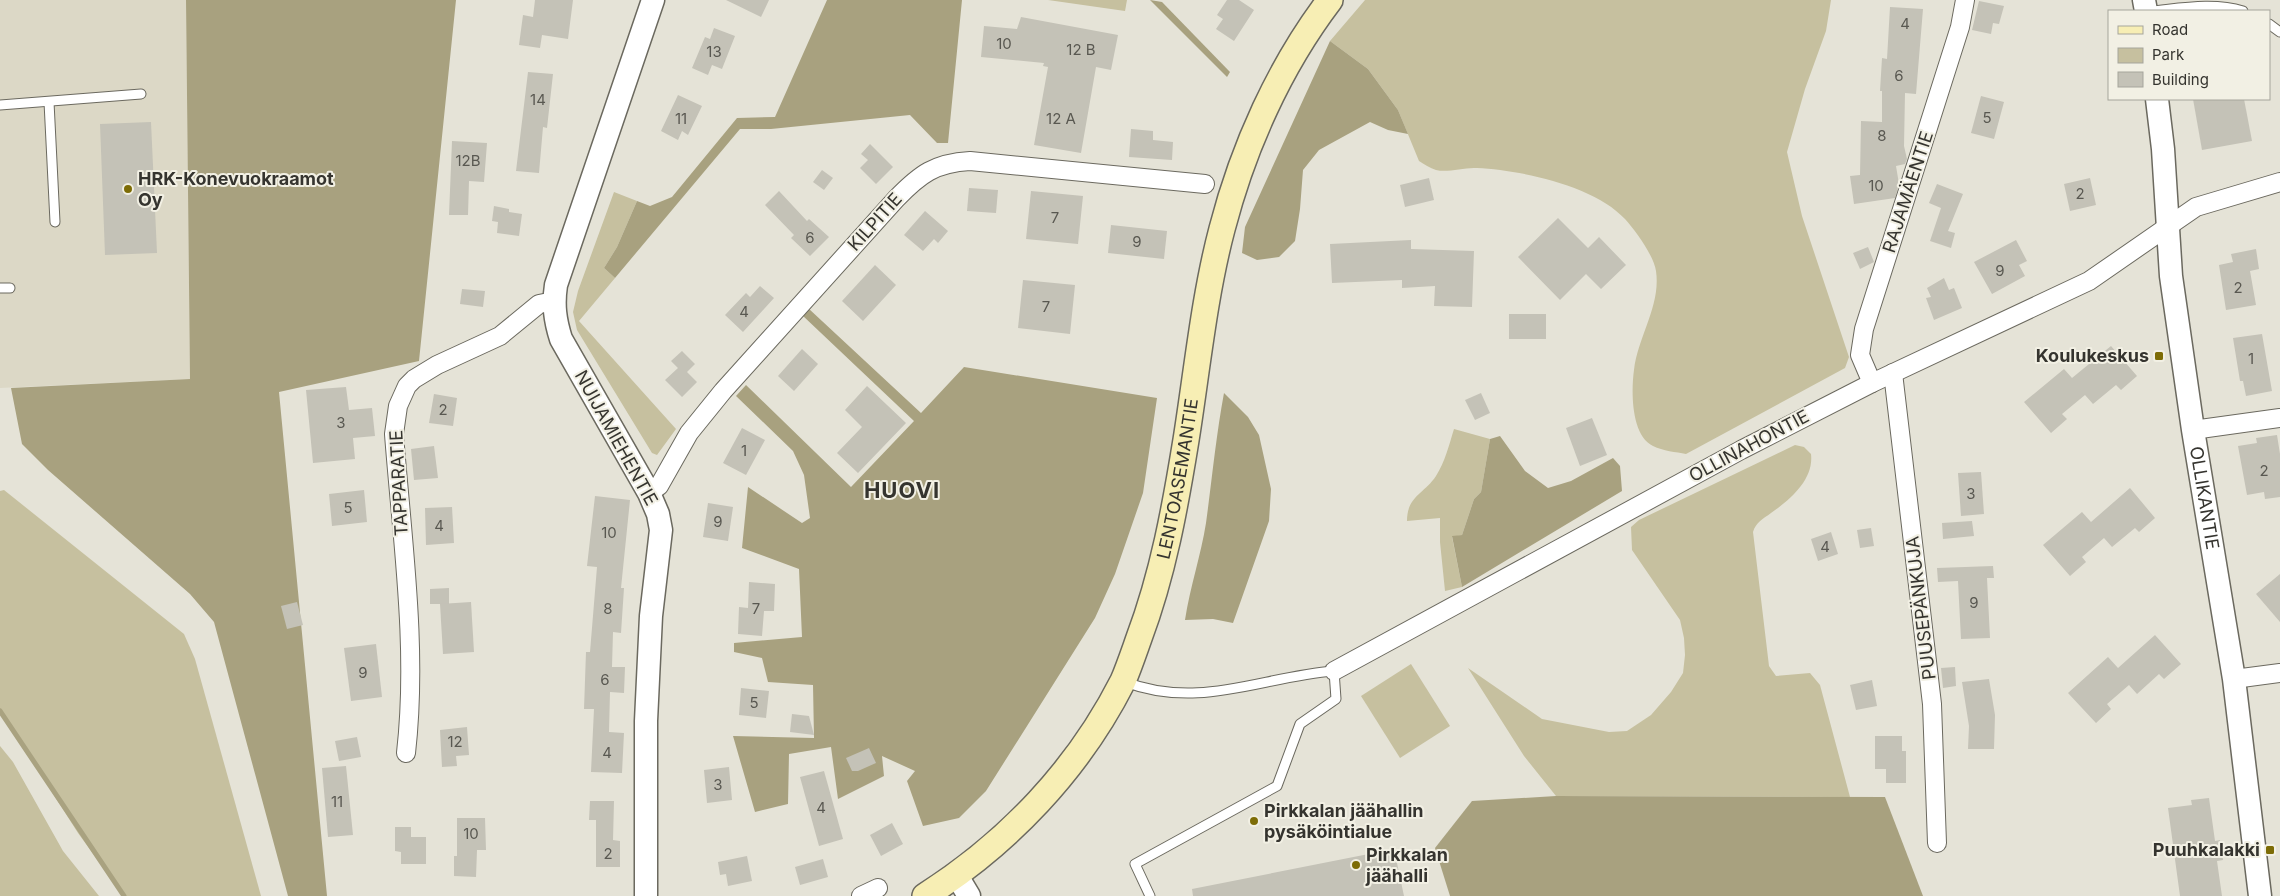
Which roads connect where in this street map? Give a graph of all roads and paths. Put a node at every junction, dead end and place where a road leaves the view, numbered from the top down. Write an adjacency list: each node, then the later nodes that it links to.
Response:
1 (653, 0): 14 (street, NUIJAMIEHENTIE)
2 (1330, 0): 23 (main road, LENTOASEMANTIE)
3 (1965, 0): 16 (street, RAJAMÄENTIE)
4 (2163, 10): 5 (lane)
5 (2239, 10)
6 (142, 94): 8 (lane)
7 (2157, 100): 13 (street, OLLIKANTIE)
8 (49, 102): 9 (lane); 12 (lane)
9 (0, 105)
10 (2280, 182): 13 (street, OLLINAHONTIE)
11 (1205, 184): 19 (street, KILPITIE)
12 (55, 222)
13 (2167, 227): 15 (street, OLLINAHONTIE); 18 (street, OLLIKANTIE)
14 (554, 301): 19 (street, NUIJAMIEHENTIE); 24 (street, TAPPARATIE)
15 (1892, 373): 16 (street, OLLINAHONTIE); 25 (street, PUUSEPÄNKUJA)
16 (1872, 383): 20 (street, OLLINAHONTIE)
17 (2280, 418): 18 (street)
18 (2193, 430): 22 (street, OLLIKANTIE)
19 (648, 493): 28 (street, NUIJAMIEHENTIE)
20 (1334, 671): 23 (lane); 31 (lane)
21 (2280, 673): 22 (street)
22 (2234, 679): 32 (street, OLLIKANTIE)
23 (1123, 680): 26 (main road, LENTOASEMANTIE)
24 (406, 753)
25 (1937, 843)
26 (963, 886): 30 (main road, LENTOASEMANTIE)
27 (878, 888): 29 (street)
28 (646, 896)
29 (861, 896)
30 (925, 896)
31 (1150, 896)
32 (2260, 896)

